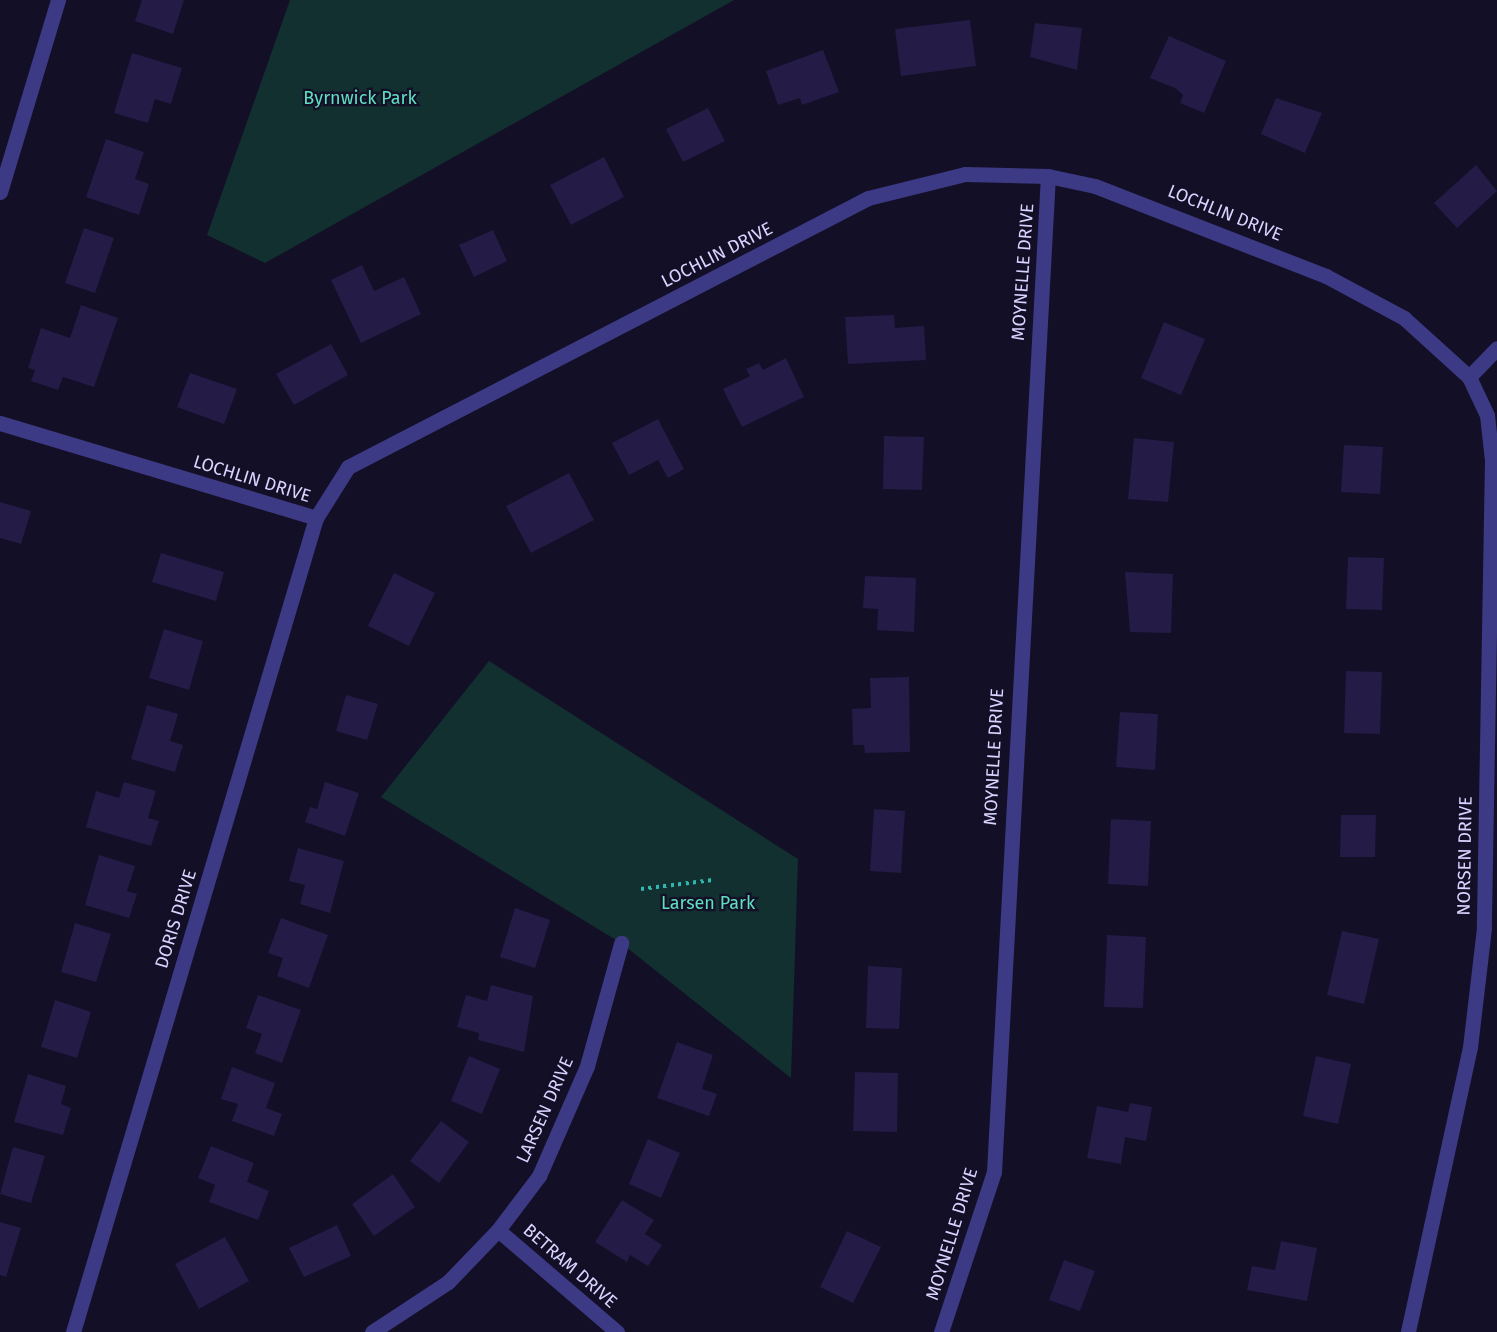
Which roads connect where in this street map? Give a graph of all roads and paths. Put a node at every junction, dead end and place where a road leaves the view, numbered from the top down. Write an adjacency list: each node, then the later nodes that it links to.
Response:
1 (58, 0): 3 (street)
2 (1048, 176): 5 (street, LOCHLIN DRIVE); 7 (street, LOCHLIN DRIVE); 15 (street, MOYNELLE DRIVE)
3 (0, 192)
4 (1497, 348): 5 (street)
5 (1469, 377): 16 (street, NORSEN DRIVE)
6 (0, 423): 7 (street, LOCHLIN DRIVE)
7 (316, 518): 12 (street, DORIS DRIVE)
8 (712, 880): 9 (path)
9 (641, 889)
10 (621, 943): 11 (street, LARSEN DRIVE)
11 (498, 1230): 13 (street, LARSEN DRIVE); 14 (street, BETRAM DRIVE)
12 (73, 1332)
13 (372, 1332)
14 (617, 1332)
15 (941, 1332)
16 (1408, 1332)

